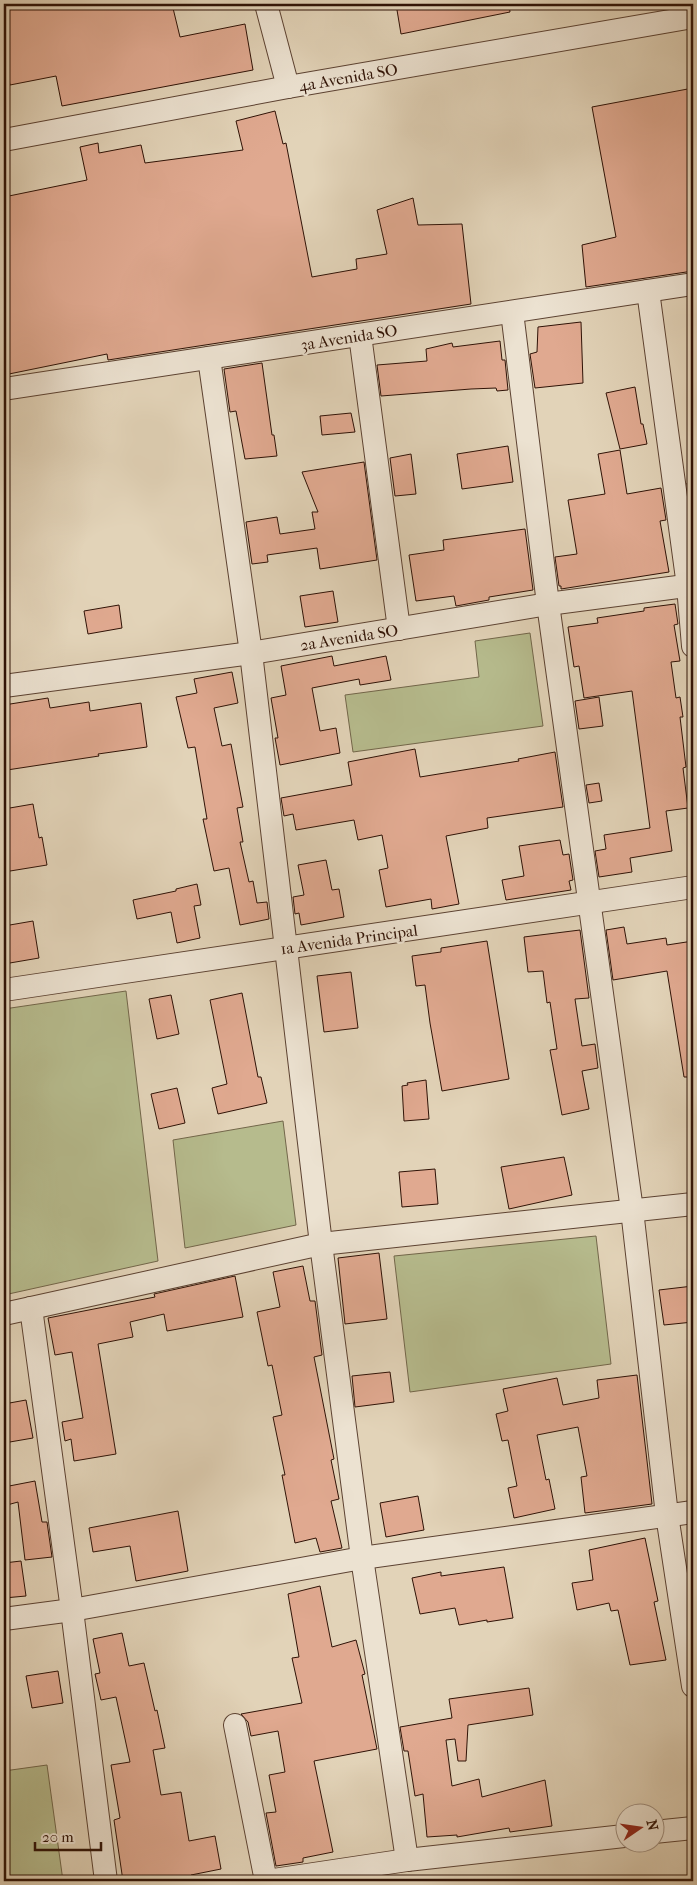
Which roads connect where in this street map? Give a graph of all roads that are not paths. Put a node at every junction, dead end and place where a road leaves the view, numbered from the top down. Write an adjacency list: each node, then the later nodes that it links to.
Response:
1 (266, 4): 3 (street)
2 (693, 17): 3 (street, 4a Avenida SO)
3 (288, 87): 4 (street, 4a Avenida SO)
4 (4, 140)
5 (693, 284): 6 (street, 3a Avenida SO)
6 (648, 291): 7 (street, 3a Avenida SO); 11 (street)
7 (512, 312): 8 (street, 3a Avenida SO); 12 (street)
8 (360, 335): 9 (street, 3a Avenida SO); 13 (street)
9 (209, 358): 10 (street, 3a Avenida SO); 15 (street)
10 (4, 389)
11 (691, 585): 12 (street, 2a Avenida SO); 14 (street)
12 (548, 604): 13 (street, 2a Avenida SO); 18 (street)
13 (399, 629): 15 (street, 2a Avenida SO)
14 (693, 646)
15 (252, 654): 16 (street, 2a Avenida SO); 19 (street)
16 (4, 686)
17 (693, 887): 18 (street, 1a Avenida Principal)
18 (589, 903): 19 (street, 1a Avenida Principal); 22 (street)
19 (287, 948): 20 (street, 1a Avenida Principal); 23 (street)
20 (4, 990)
21 (693, 1204): 22 (street)
22 (632, 1210): 23 (street); 27 (street)
23 (321, 1244): 24 (street); 28 (street)
24 (31, 1308): 25 (street); 29 (street)
25 (4, 1314)
26 (693, 1512): 27 (street)
27 (667, 1516): 28 (street); 31 (street)
28 (362, 1558): 29 (street); 36 (street)
29 (72, 1610): 30 (street); 37 (street)
30 (4, 1619)
31 (693, 1686)
32 (235, 1725): 38 (street)
33 (693, 1828): 34 (street)
34 (664, 1831)
35 (614, 1837): 36 (street)
36 (407, 1860): 38 (street)
37 (106, 1881)
38 (266, 1881)

